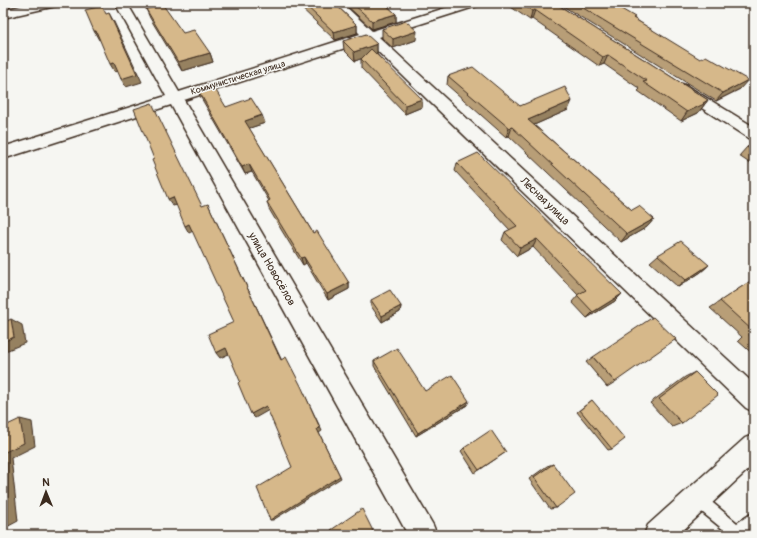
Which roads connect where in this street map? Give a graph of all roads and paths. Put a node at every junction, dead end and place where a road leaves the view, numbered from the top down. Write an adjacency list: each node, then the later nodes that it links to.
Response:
1 (50, 3): 5 (street)
2 (121, 3): 8 (street, улица Новосёлов)
3 (335, 3): 6 (street, Лесная улица)
4 (473, 3): 6 (street, Коммунистическая улица)
5 (11, 9)
6 (371, 36): 8 (street, Коммунистическая улица); 11 (street, Лесная улица)
7 (674, 83): 9 (street)
8 (174, 98): 10 (street, Коммунистическая улица); 15 (street, улица Новосёлов)
9 (754, 134)
10 (3, 153)
11 (754, 400)
12 (754, 447): 13 (street)
13 (697, 499): 14 (lane); 16 (street)
14 (754, 519)
15 (424, 535)
16 (658, 535)

